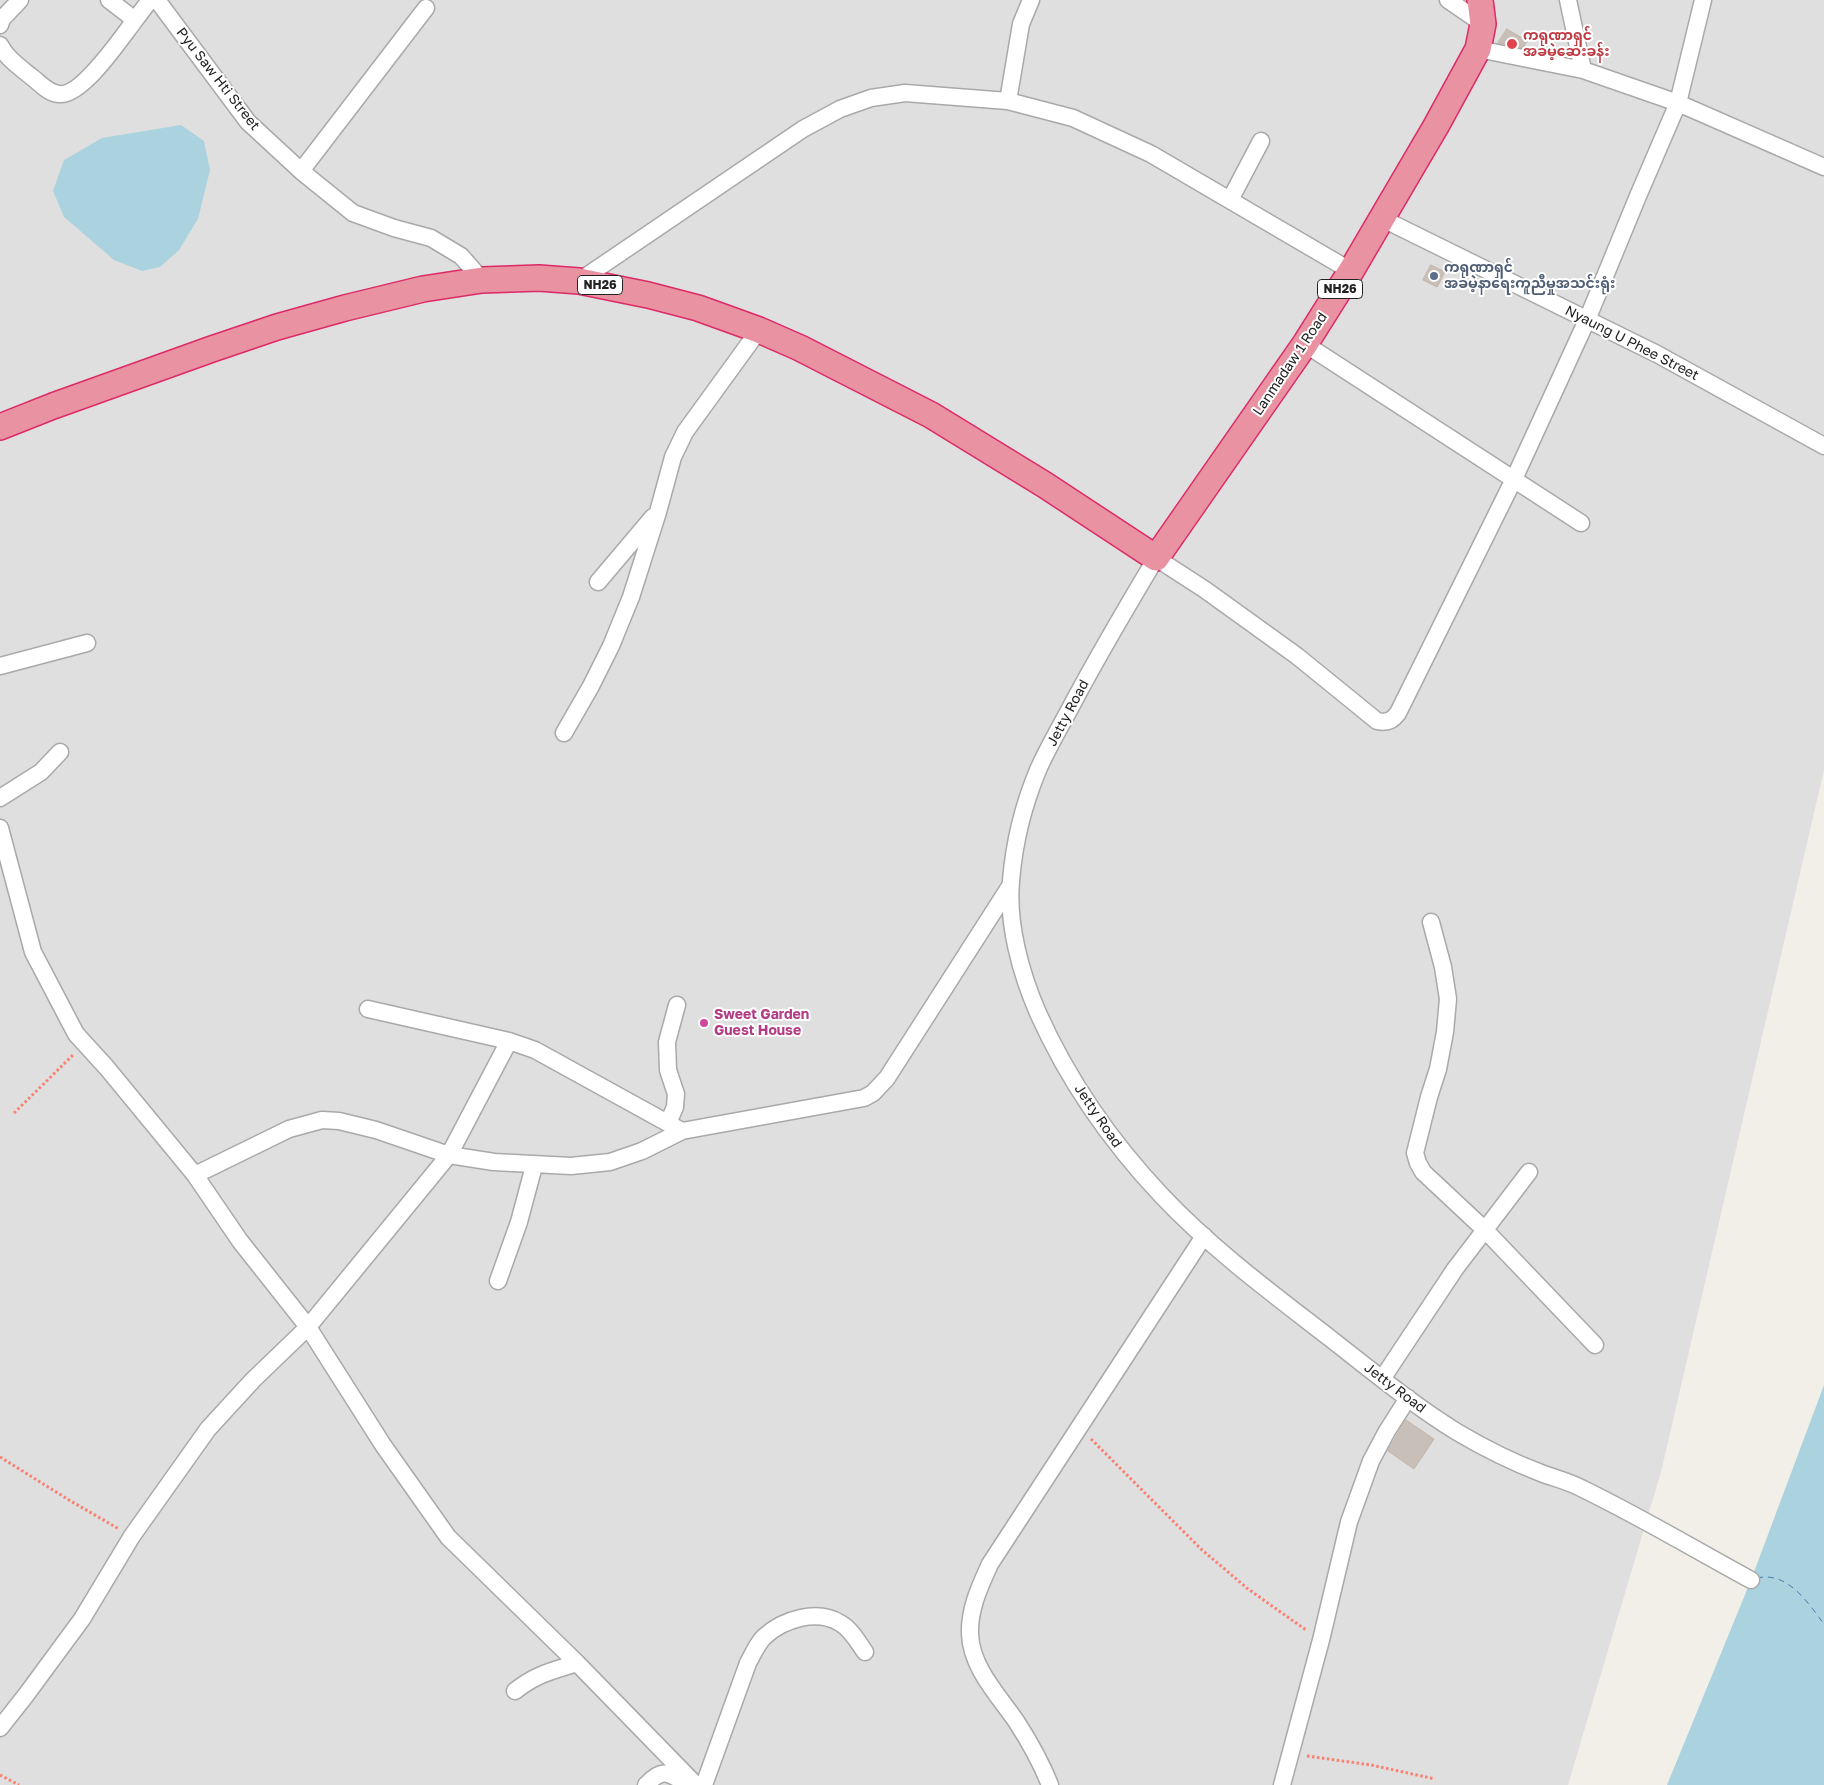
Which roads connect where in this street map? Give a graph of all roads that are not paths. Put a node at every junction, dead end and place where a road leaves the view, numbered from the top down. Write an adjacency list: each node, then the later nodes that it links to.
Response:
1 (20, 0): 12 (street)
2 (109, 0): 11 (street)
3 (150, 0): 11 (street)
4 (157, 0): 20 (street, Pyu Saw Hti Street)
5 (1031, 0): 16 (street)
6 (1448, 0): 10 (street)
7 (1568, 0): 15 (street)
8 (1703, 0): 17 (street)
9 (426, 8): 20 (street)
10 (1481, 12): 14 (highway, Lanmadaw 1 Road / NH26)
11 (135, 20): 13 (street)
12 (0, 25)
13 (0, 45)
14 (1478, 49): 15 (street); 22 (highway, Lanmadaw 1 Road / NH26)
15 (1583, 70): 17 (street)
16 (1008, 101): 21 (street); 25 (street)
17 (1678, 103): 19 (street); 26 (street)
18 (1261, 141): 21 (street)
19 (1824, 167)
20 (301, 172): 24 (street, Pyu Saw Hti Street)
21 (1230, 200): 23 (street)
22 (1383, 219): 23 (highway, Lanmadaw 1 Road / NH26); 26 (street, Nyaung U Phee Street)
23 (1351, 271): 28 (highway, Lanmadaw 1 Road / NH26)
24 (482, 280): 25 (highway, NH26); 29 (highway, NH26)
25 (579, 281): 27 (highway, NH26)
26 (1587, 320): 30 (street, Nyaung U Phee Street); 31 (street)
27 (759, 330): 32 (street); 34 (highway, NH26)
28 (1305, 344): 31 (street); 34 (highway, Lanmadaw 1 Road / NH26)
29 (0, 427)
30 (1823, 441)
31 (1514, 480): 33 (street); 34 (street)
32 (658, 512): 35 (street); 38 (street)
33 (1580, 523)
34 (1156, 558): 42 (street, Jetty Road)
35 (598, 582)
36 (87, 643): 37 (street)
37 (0, 666)
38 (564, 733)
39 (60, 752): 40 (street)
40 (0, 798)
41 (0, 828): 51 (street)
42 (1010, 886): 47 (street); 53 (street, Jetty Road)
43 (1431, 922): 52 (street)
44 (677, 1006): 47 (street)
45 (368, 1009): 46 (street)
46 (509, 1040): 47 (street); 48 (street)
47 (675, 1127): 49 (street)
48 (449, 1155): 49 (street); 51 (street); 55 (street)
49 (534, 1166): 54 (street)
50 (1529, 1172): 52 (street)
51 (195, 1175): 55 (street)
52 (1485, 1230): 56 (street); 57 (street)
53 (1204, 1236): 57 (street, Jetty Road); 68 (street)
54 (498, 1281)
55 (308, 1327): 61 (street); 63 (street)
56 (1595, 1345)
57 (1382, 1379): 58 (street, Jetty Road)
58 (1408, 1398): 59 (street, Jetty Road); 69 (street)
59 (1751, 1580)
60 (865, 1652): 67 (street)
61 (577, 1663): 62 (street); 66 (street)
62 (515, 1691)
63 (0, 1728)
64 (646, 1785): 65 (street)
65 (690, 1785)
66 (696, 1785)
67 (704, 1785)
68 (1050, 1785)
69 (1282, 1785)

